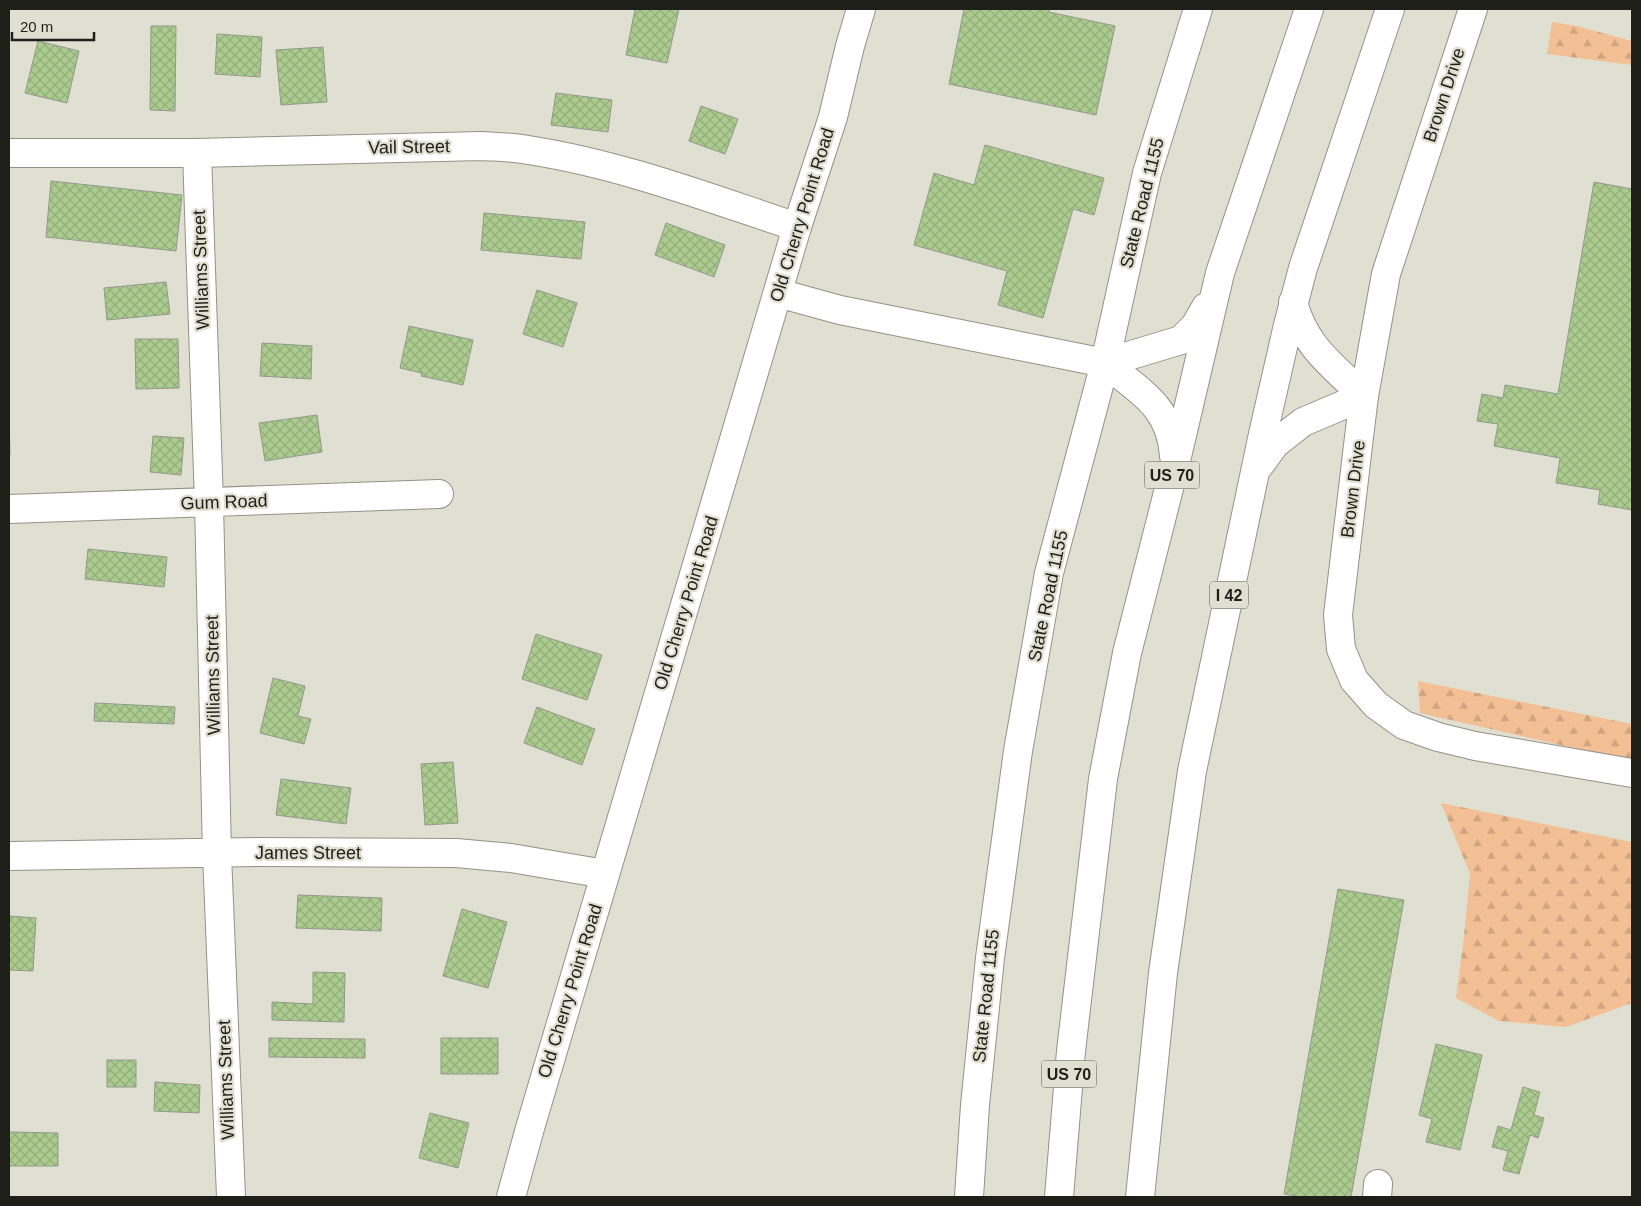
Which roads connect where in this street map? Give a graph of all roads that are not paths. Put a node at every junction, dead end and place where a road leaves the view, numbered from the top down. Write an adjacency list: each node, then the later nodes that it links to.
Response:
1 (861, 9): 8 (main road, Old Cherry Point Road)
2 (1198, 9): 12 (main road, State Road 1155)
3 (1309, 9): 9 (main road, US 70)
4 (1390, 9): 11 (main road, I 42)
5 (1473, 9): 13 (main road, Brown Drive)
6 (9, 153): 7 (main road, Vail Street)
7 (197, 153): 8 (main road, Vail Street); 17 (main road, Williams Street)
8 (797, 227): 10 (main road, Old Cherry Point Road)
9 (1220, 273): 12 (main road); 14 (main road, US 70)
10 (778, 293): 12 (main road); 22 (main road, Old Cherry Point Road)
11 (1294, 302): 13 (main road); 15 (main road, I 42)
12 (1105, 363): 14 (main road); 25 (main road, State Road 1155)
13 (1364, 396): 15 (main road); 19 (main road, Brown Drive)
14 (1174, 465): 26 (main road, US 70)
15 (1255, 472): 27 (main road, I 42)
16 (439, 494): 17 (main road, Gum Road)
17 (209, 503): 18 (main road, Gum Road); 20 (main road, Williams Street)
18 (9, 509)
19 (1632, 774)
20 (217, 854): 21 (main road, James Street); 22 (main road, James Street); 23 (main road, Williams Street)
21 (9, 856)
22 (605, 874): 24 (main road, Old Cherry Point Road)
23 (231, 1197)
24 (512, 1197)
25 (969, 1197)
26 (1059, 1197)
27 (1140, 1197)

